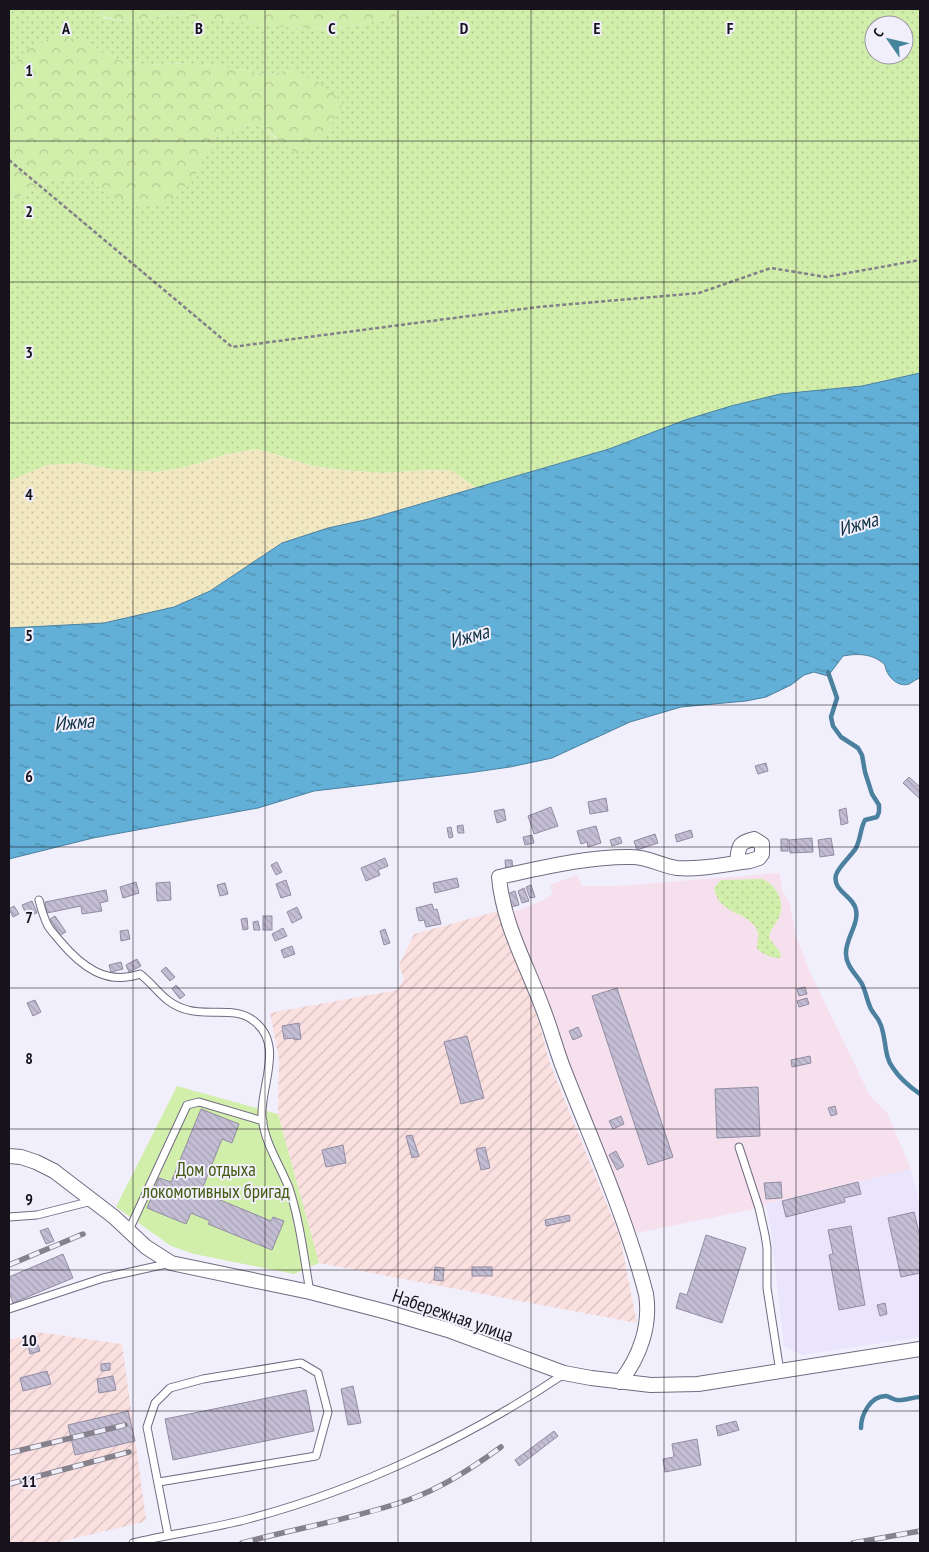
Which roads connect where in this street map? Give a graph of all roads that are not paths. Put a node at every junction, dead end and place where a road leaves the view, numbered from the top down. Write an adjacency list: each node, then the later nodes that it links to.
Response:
1 (737, 862): 15 (street)
2 (39, 900): 3 (lane)
3 (263, 1121): 8 (lane); 10 (lane)
4 (739, 1147): 13 (lane)
5 (9, 1156): 6 (street, Набережная улица)
6 (92, 1200): 7 (lane); 8 (street, Набережная улица)
7 (9, 1217)
8 (129, 1230): 9 (street, Набережная улица)
9 (171, 1263): 10 (street, Набережная улица); 11 (lane)
10 (310, 1292): 14 (street, Набережная улица)
11 (9, 1309)
12 (920, 1349): 13 (street, Набережная улица)
13 (780, 1372): 15 (street, Набережная улица)
14 (564, 1373): 15 (street, Набережная улица); 17 (lane)
15 (620, 1382)
16 (159, 1482): 16 (lane); 17 (lane)
17 (168, 1535): 18 (lane)
18 (133, 1543)

